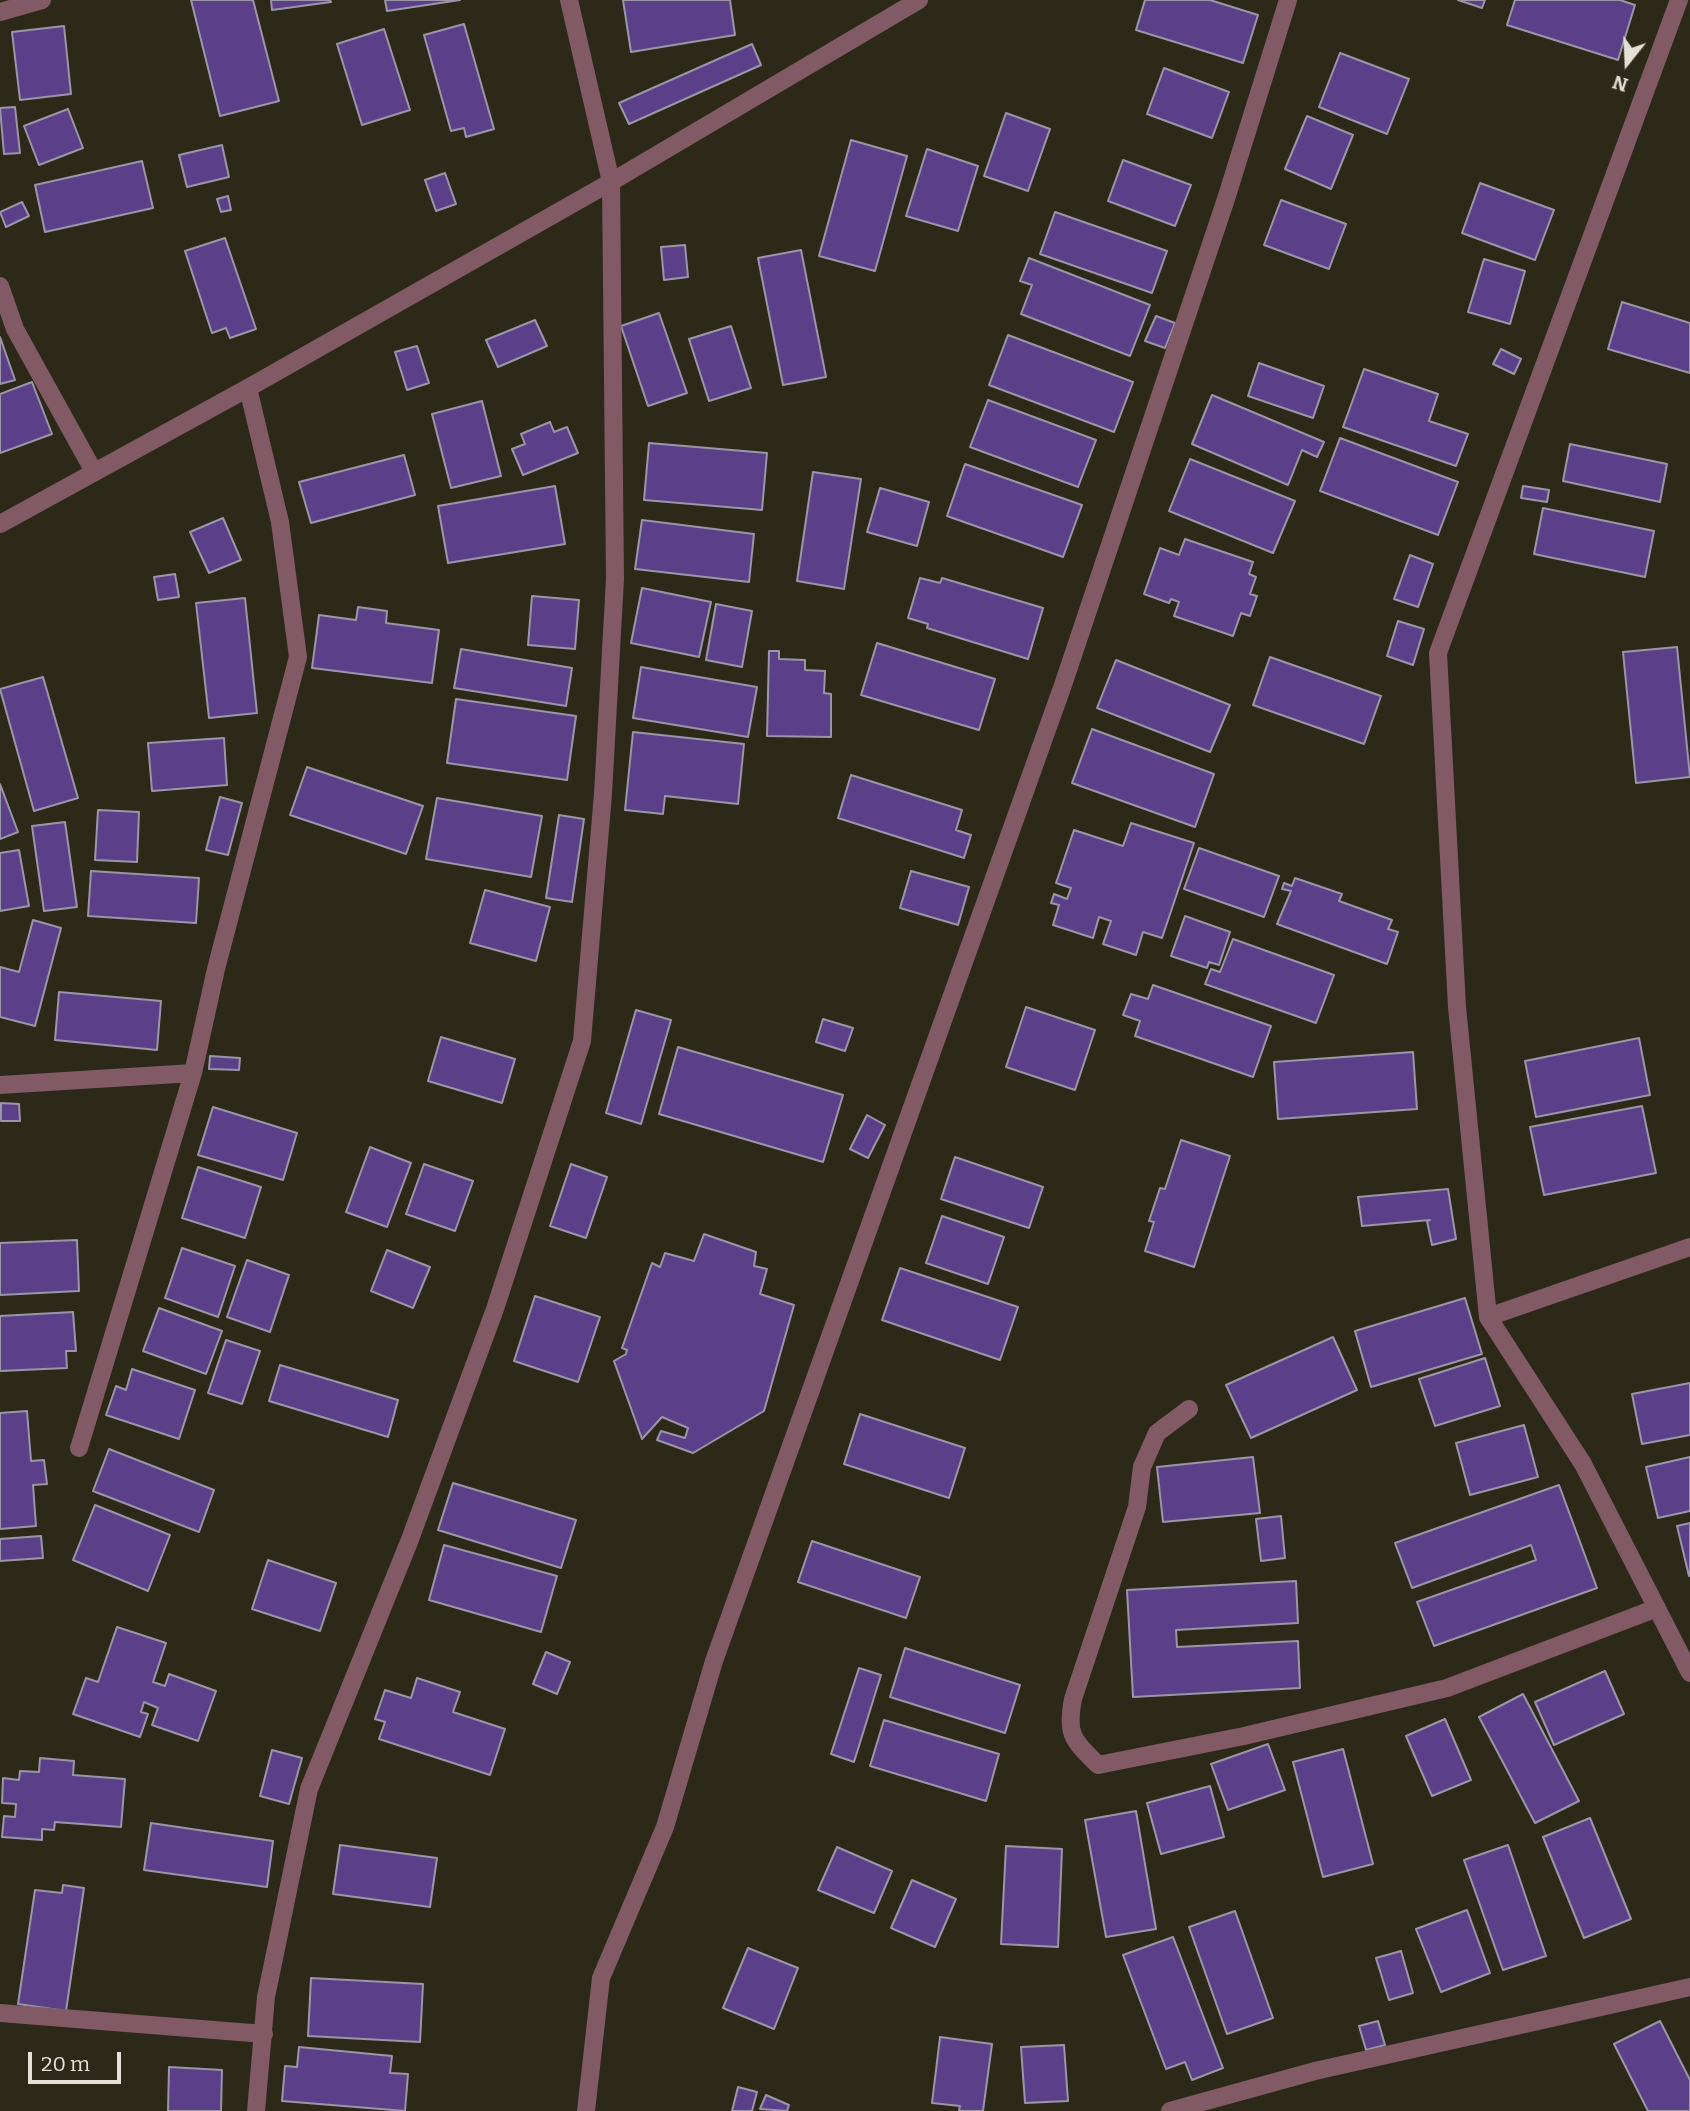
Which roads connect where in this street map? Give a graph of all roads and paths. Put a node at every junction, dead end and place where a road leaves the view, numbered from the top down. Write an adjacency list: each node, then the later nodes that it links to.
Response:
1 (42, 0): 7 (street)
2 (569, 0): 8 (street)
3 (919, 0): 6 (street)
4 (1288, 0): 25 (street)
5 (1679, 0): 16 (street)
6 (897, 6): 8 (street)
7 (0, 12)
8 (611, 182): 10 (street); 23 (street)
9 (0, 286): 11 (street)
10 (248, 388): 11 (street); 13 (street)
11 (93, 470): 12 (street)
12 (0, 524)
13 (193, 1073): 14 (street); 18 (street)
14 (0, 1085)
15 (1690, 1247): 16 (street)
16 (1488, 1317): 19 (street)
17 (1189, 1409): 19 (street)
18 (79, 1448)
19 (1657, 1608): 20 (street)
20 (1690, 1673)
21 (1690, 1987): 26 (street)
22 (0, 2012): 23 (street)
23 (264, 2034): 24 (street)
24 (256, 2111)
25 (586, 2111)
26 (1170, 2111)

